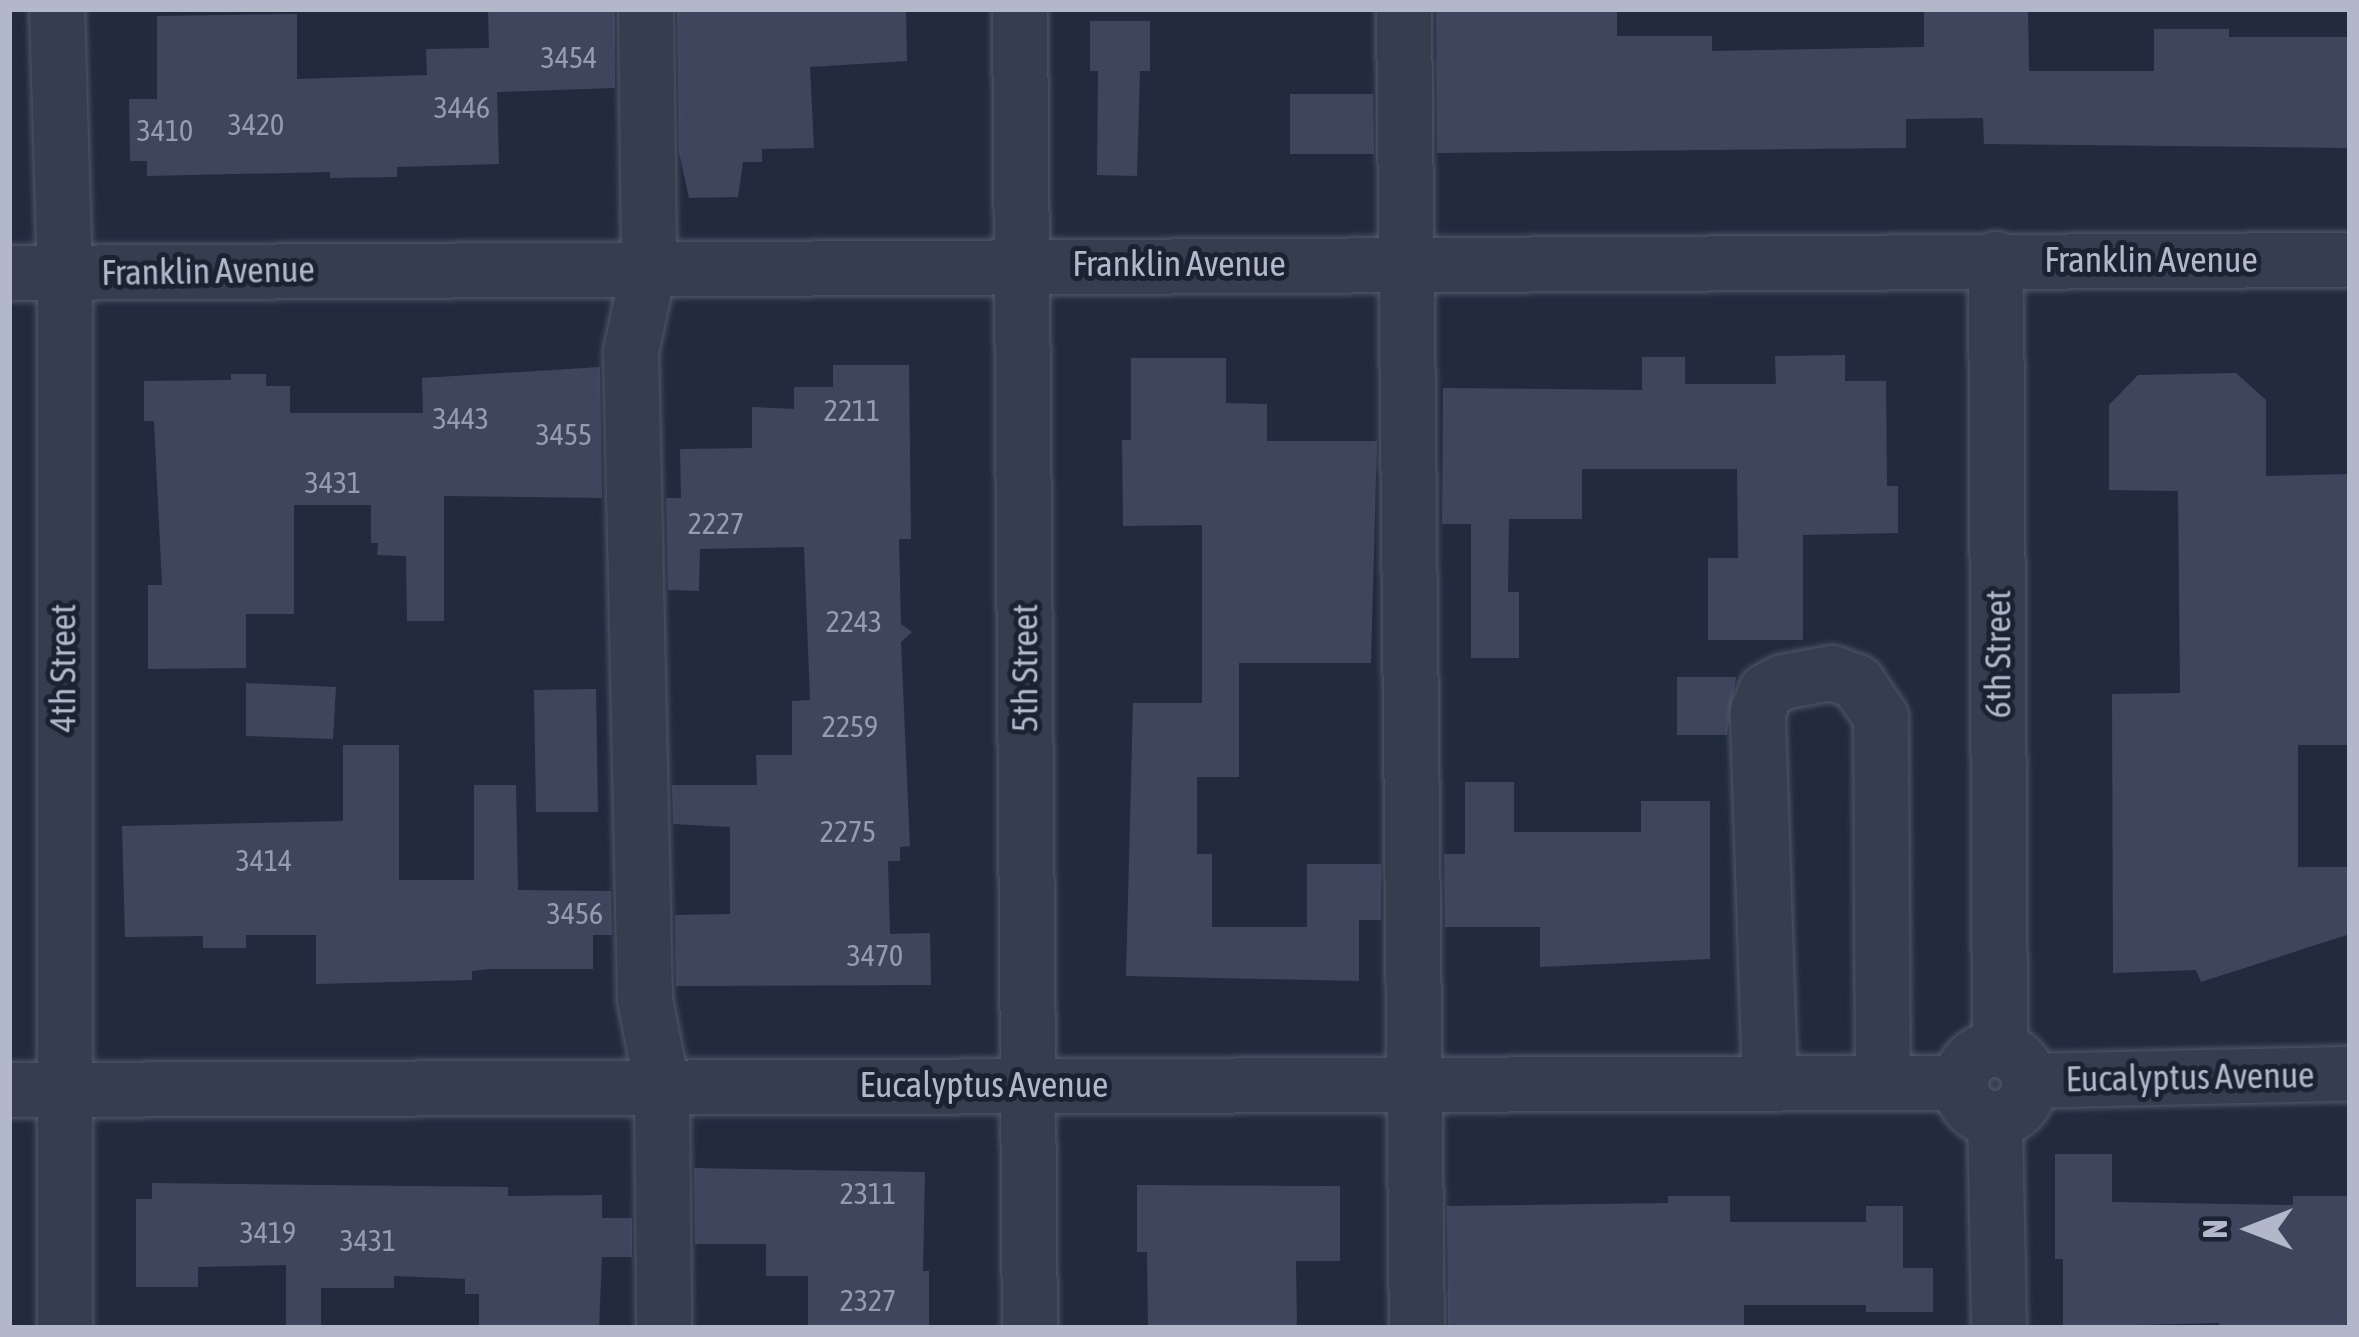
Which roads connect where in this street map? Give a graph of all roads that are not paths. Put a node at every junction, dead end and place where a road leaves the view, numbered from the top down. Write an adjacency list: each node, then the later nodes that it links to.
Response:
1 (57, 9): 11 (street, 4th Street)
2 (646, 9): 9 (street)
3 (1020, 9): 7 (street, 5th Street)
4 (1404, 9): 8 (street)
5 (1996, 259): 6 (street, Franklin Avenue); 8 (street, Franklin Avenue); 15 (street, 6th Street)
6 (2350, 260)
7 (1024, 264): 8 (street, Franklin Avenue); 9 (street, Franklin Avenue); 16 (street, 5th Street)
8 (1405, 264): 18 (street)
9 (649, 267): 11 (street, Franklin Avenue); 17 (street)
10 (9, 273): 11 (street, Franklin Avenue)
11 (65, 273): 19 (street, 4th Street)
12 (2350, 1074): 15 (street, Eucalyptus Avenue)
13 (1883, 1081): 14 (street, Eucalyptus Avenue); 14 (street); 15 (street, Eucalyptus Avenue)
14 (1770, 1082): 18 (street, Eucalyptus Avenue)
15 (1996, 1083): 24 (street, 6th Street)
16 (1025, 1084): 17 (street, Eucalyptus Avenue); 18 (street, Eucalyptus Avenue); 22 (street, 5th Street)
17 (662, 1086): 19 (street, Eucalyptus Avenue); 21 (street)
18 (1412, 1088): 23 (street)
19 (35, 1090): 20 (street, 4th Street)
20 (65, 1328)
21 (664, 1328)
22 (1030, 1328)
23 (1417, 1328)
24 (1999, 1328)

